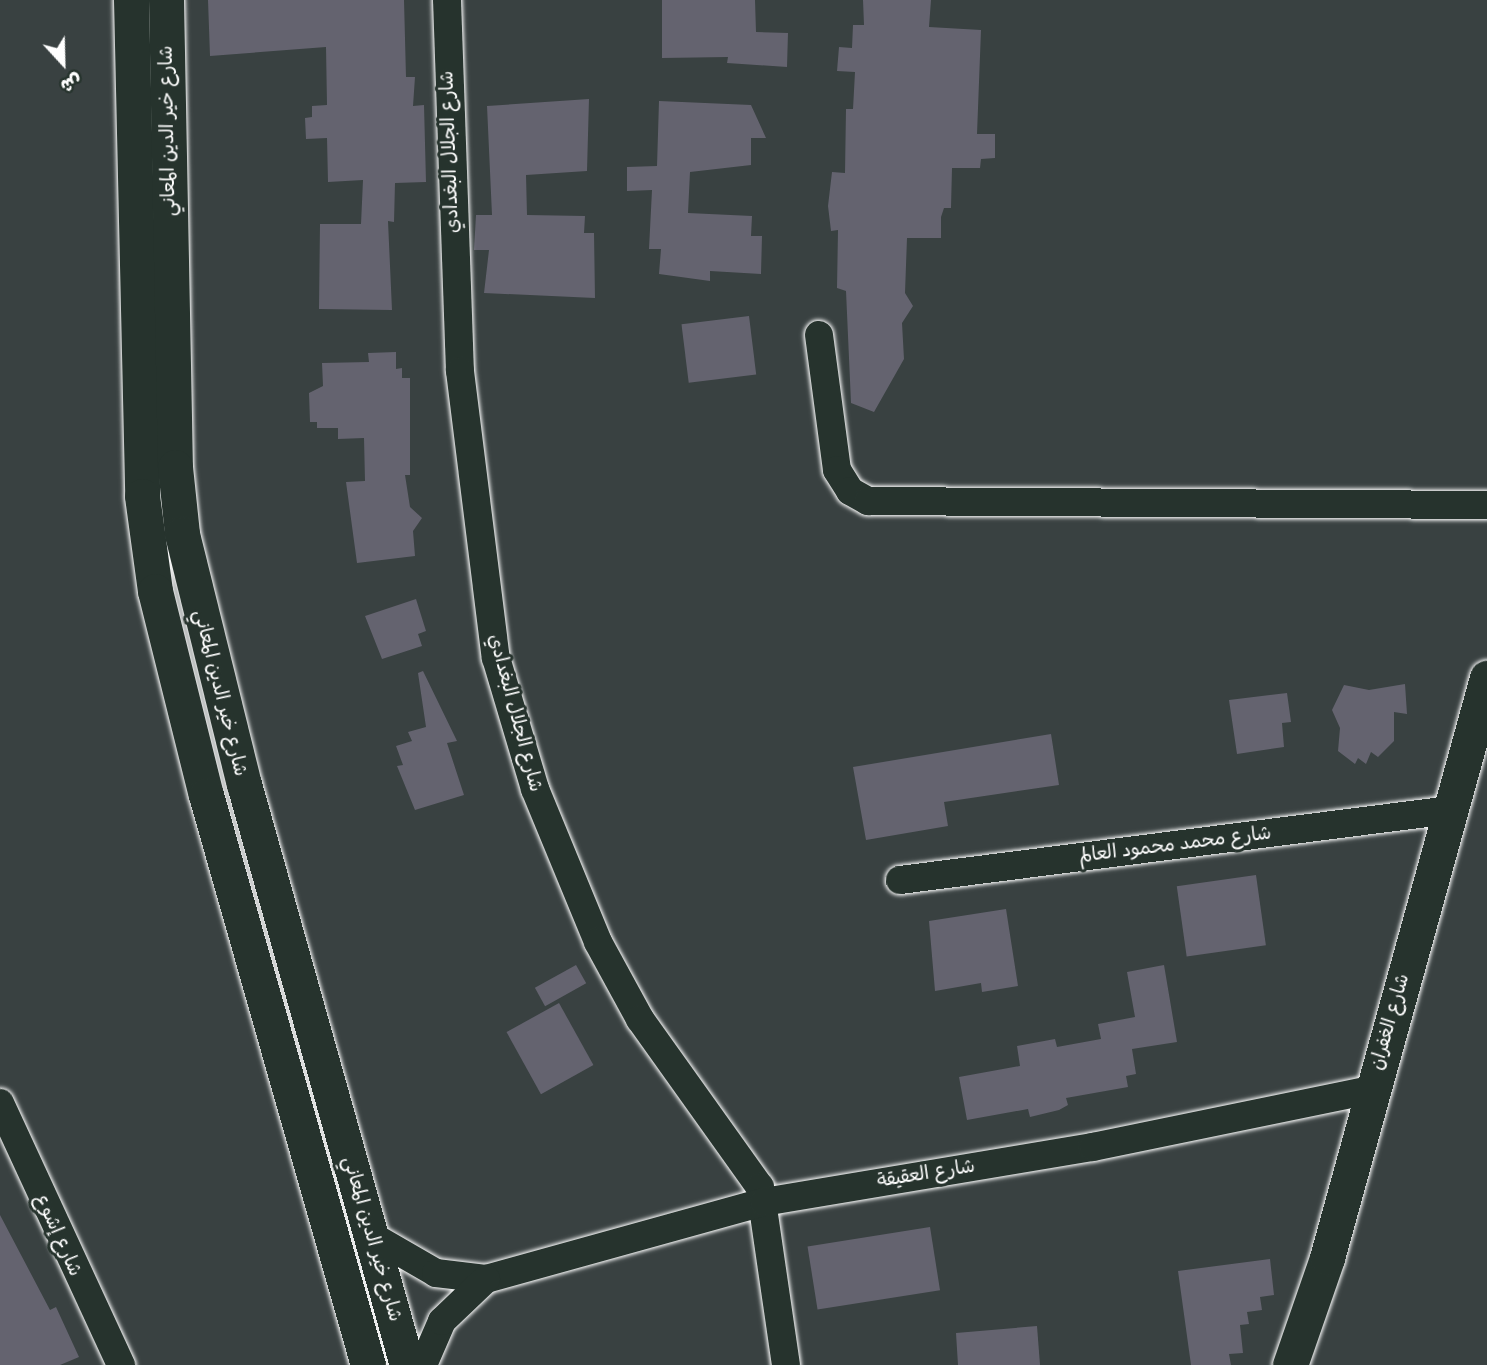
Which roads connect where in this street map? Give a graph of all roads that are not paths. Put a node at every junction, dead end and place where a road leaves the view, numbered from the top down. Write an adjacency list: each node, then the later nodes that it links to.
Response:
1 (131, 0): 15 (street, شارع خير الدين المعاني)
2 (166, 0): 12 (street, شارع خير الدين المعاني)
3 (447, 0): 11 (street, شارع الجلال البغدادي)
4 (819, 335): 5 (street)
5 (1487, 505)
6 (1487, 678): 7 (street, شارع الغفران)
7 (1450, 810): 8 (street, شارع محمد محمود العالم); 9 (street, شارع الغفران)
8 (900, 880)
9 (1371, 1090): 11 (street, شارع العقيقة); 19 (street, شارع الغفران)
10 (2, 1117): 14 (street, شارع إشوع)
11 (764, 1202): 13 (street, شارع العقيقة); 18 (street, شارع الجلال البغدادي)
12 (372, 1236): 13 (street, شارع العقيقة); 16 (street, شارع خير الدين المعاني)
13 (486, 1279): 17 (street, شارع العقيقة)
14 (121, 1365)
15 (368, 1365)
16 (407, 1365)
17 (423, 1365)
18 (786, 1365)
19 (1290, 1365)

